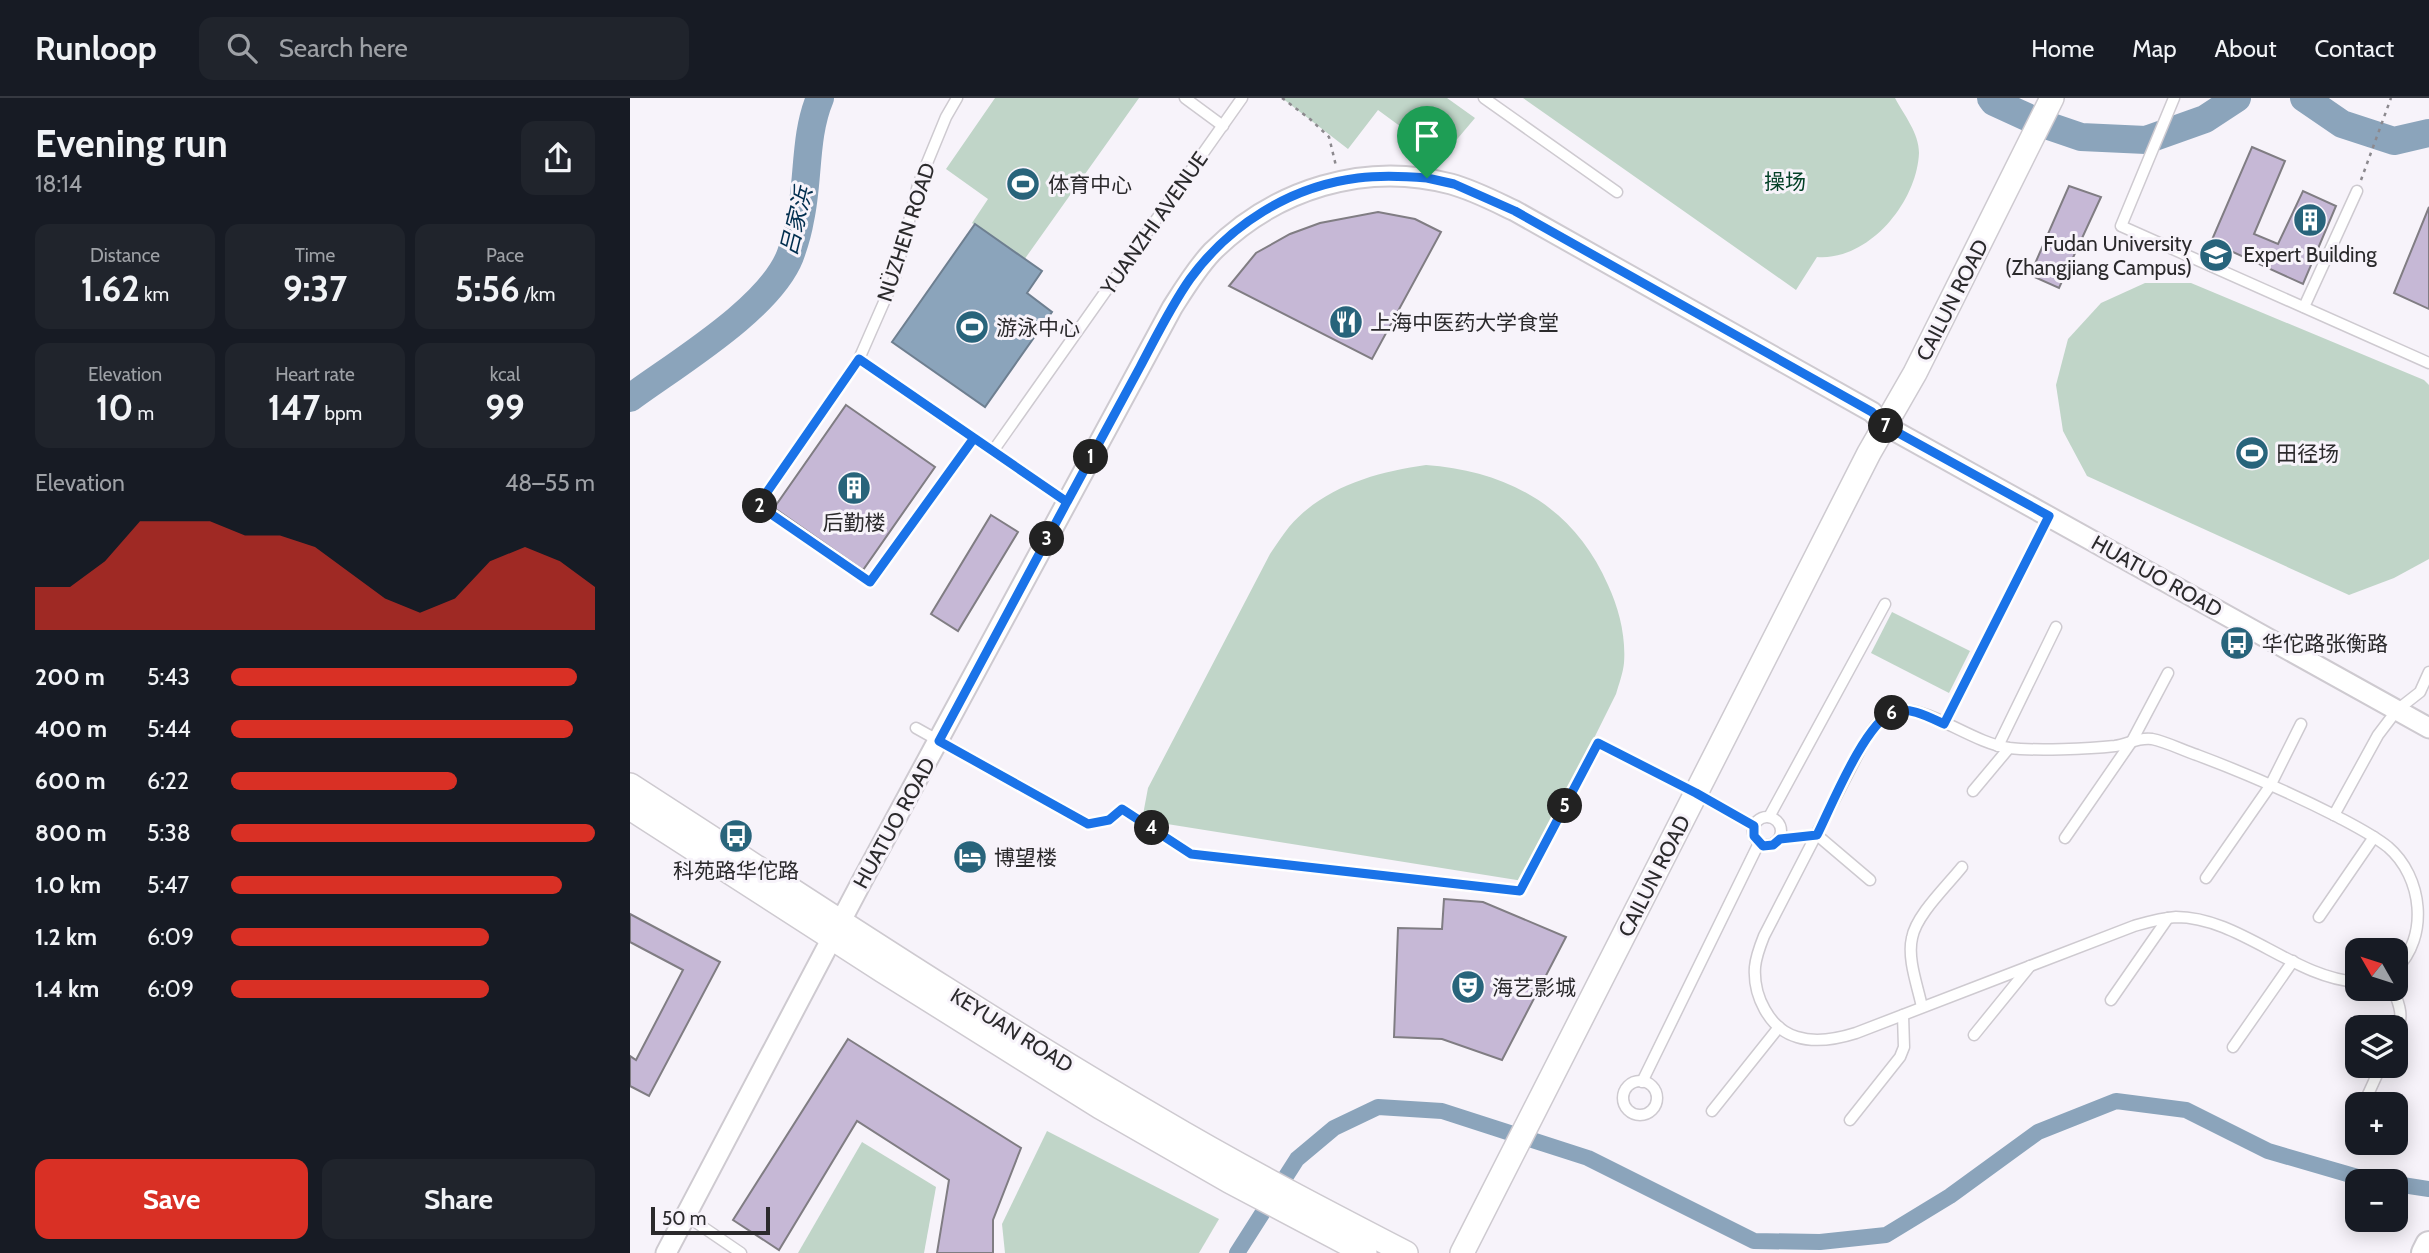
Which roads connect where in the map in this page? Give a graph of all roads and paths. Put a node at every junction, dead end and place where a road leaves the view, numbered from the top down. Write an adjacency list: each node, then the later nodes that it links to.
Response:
1 (957, 98): 16 (lane, NÜZHEN ROAD)
2 (1185, 98): 10 (lane)
3 (1242, 98): 10 (lane, YUANZHI AVENUE)
4 (1282, 98): 12 (path)
5 (1484, 98): 14 (lane)
6 (2043, 98): 11 (street, CAILUN ROAD)
7 (2052, 98): 11 (street, CAILUN ROAD)
8 (2391, 98): 13 (path)
9 (2174, 100): 15 (lane)
10 (1223, 126): 20 (lane, YUANZHI AVENUE)
11 (2026, 141): 18 (street, CAILUN ROAD)
12 (1338, 182): 18 (street, HUATUO ROAD); 21 (street, HUATUO ROAD)
13 (2357, 191): 15 (lane)
14 (1617, 192)
15 (2304, 307): 17 (lane)
16 (859, 359): 19 (lane); 19 (lane, NÜZHEN ROAD)
17 (2429, 363)
18 (1884, 425): 22 (street, HUATUO ROAD); 33 (street, HUATUO ROAD); 38 (street, CAILUN ROAD)
19 (974, 438): 20 (lane)
20 (993, 451): 21 (lane)
21 (1067, 502): 33 (street, HUATUO ROAD)
22 (2049, 516): 27 (street, HUATUO ROAD); 28 (lane)
23 (1885, 604): 41 (lane)
24 (2056, 627): 34 (lane)
25 (2429, 672): 27 (lane)
26 (2168, 673): 32 (lane)
27 (2397, 710): 31 (street, HUATUO ROAD); 40 (lane)
28 (1944, 724): 34 (lane); 43 (lane)
29 (2301, 724): 36 (lane)
30 (916, 728): 33 (lane)
31 (2429, 728)
32 (2132, 741): 34 (lane); 36 (lane); 45 (lane)
33 (943, 743): 38 (lane); 53 (street, HUATUO ROAD)
34 (2003, 747): 37 (lane)
35 (630, 785): 53 (street, KEYUAN ROAD)
36 (2270, 786): 40 (lane); 49 (lane)
37 (1973, 791)
38 (1696, 793): 42 (lane); 75 (street, CAILUN ROAD)
39 (630, 808): 53 (street, KEYUAN ROAD)
40 (2334, 815): 44 (lane)
41 (1769, 817): 42 (lane); 46 (lane)
42 (1754, 826): 47 (lane)
43 (1817, 835): 46 (lane); 50 (lane); 61 (lane)
44 (2374, 837): 51 (lane); 54 (lane)
45 (2066, 838)
46 (1780, 839): 47 (lane)
47 (1759, 844): 64 (lane)
48 (1962, 867): 59 (lane)
49 (2206, 878)
50 (1870, 880)
51 (2319, 917)
52 (2168, 918): 55 (lane); 56 (lane); 58 (lane)
53 (841, 933): 67 (street, KEYUAN ROAD); 68 (street, HUATUO ROAD); 70 (street, HUATUO ROAD)
54 (2408, 953)
55 (2293, 961): 57 (lane); 63 (lane)
56 (2031, 965): 59 (lane); 62 (lane)
57 (2345, 980)
58 (2111, 1000)
59 (1922, 1007): 60 (lane)
60 (1903, 1015): 61 (lane); 66 (lane)
61 (1779, 1027): 65 (lane)
62 (1974, 1035)
63 (2233, 1047)
64 (1642, 1082)
65 (1712, 1111)
66 (1850, 1120)
67 (1303, 1210): 73 (street, KEYUAN ROAD); 74 (street, KEYUAN ROAD)
68 (694, 1222): 71 (street, HUATUO ROAD); 72 (lane)
69 (2429, 1245): 76 (main road)
70 (666, 1253)
71 (677, 1253)
72 (741, 1253)
73 (1365, 1253)
74 (1406, 1253)
75 (1462, 1253)
76 (2425, 1253)

